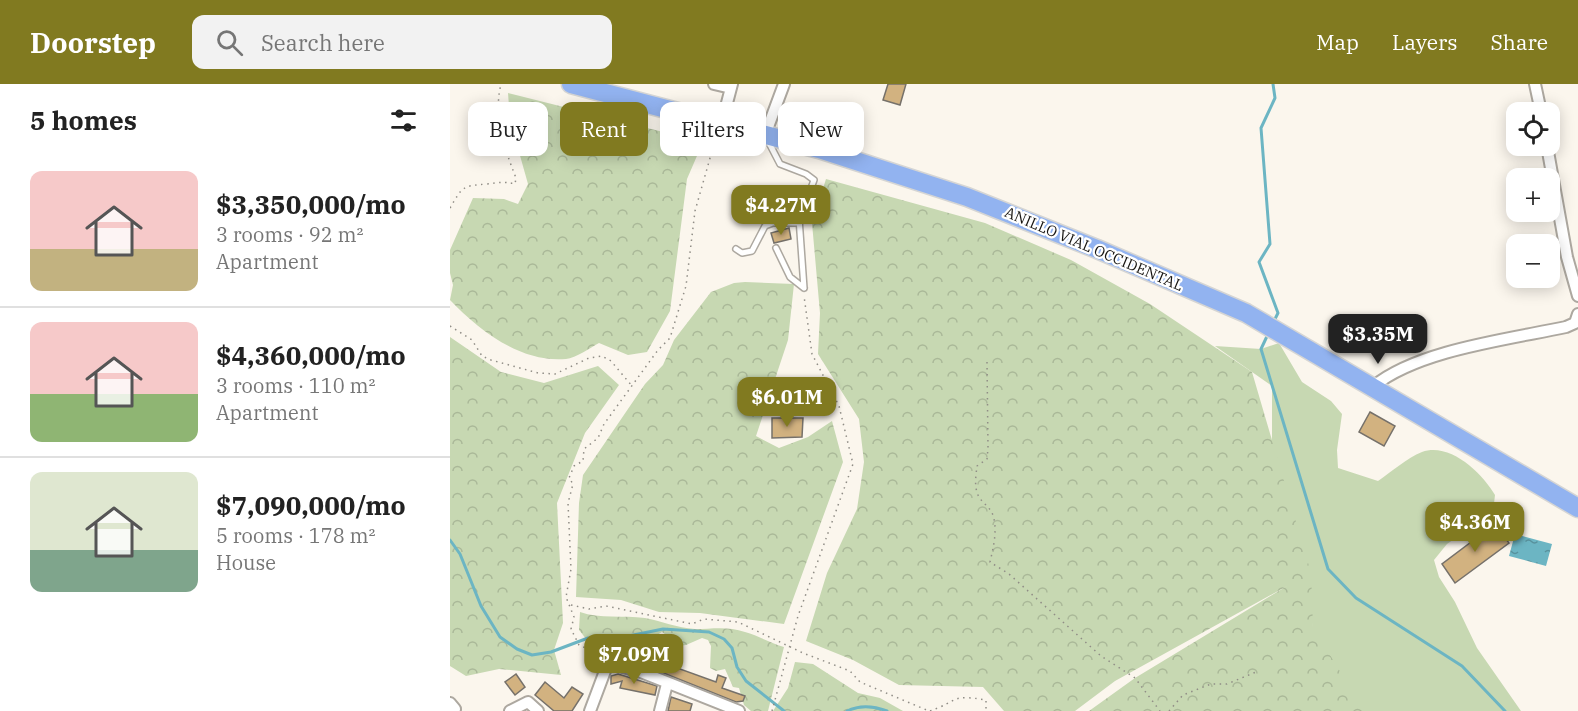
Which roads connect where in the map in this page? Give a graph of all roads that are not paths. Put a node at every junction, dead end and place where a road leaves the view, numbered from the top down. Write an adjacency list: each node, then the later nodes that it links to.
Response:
1 (571, 84): 8 (highway, ANILLO VIAL OCCIDENTAL)
2 (714, 84): 5 (street)
3 (784, 84): 9 (street)
4 (1535, 84): 7 (street)
5 (732, 86): 6 (street)
6 (728, 102)
7 (1539, 102)
8 (660, 106)
9 (766, 132)
10 (766, 135): 18 (highway, ANILLO VIAL OCCIDENTAL)
11 (766, 137): 13 (lane)
12 (1549, 156): 16 (street)
13 (798, 223): 14 (lane); 15 (lane)
14 (776, 248)
15 (736, 249)
16 (1578, 296)
17 (1578, 314): 18 (street)
18 (1374, 386): 19 (highway, ANILLO VIAL OCCIDENTAL)
19 (1578, 508)
20 (667, 684): 21 (street); 24 (street); 25 (street)
21 (724, 709): 26 (street)
22 (510, 711): 23 (street)
23 (538, 711)
24 (590, 711)
25 (660, 711)
26 (739, 711)

